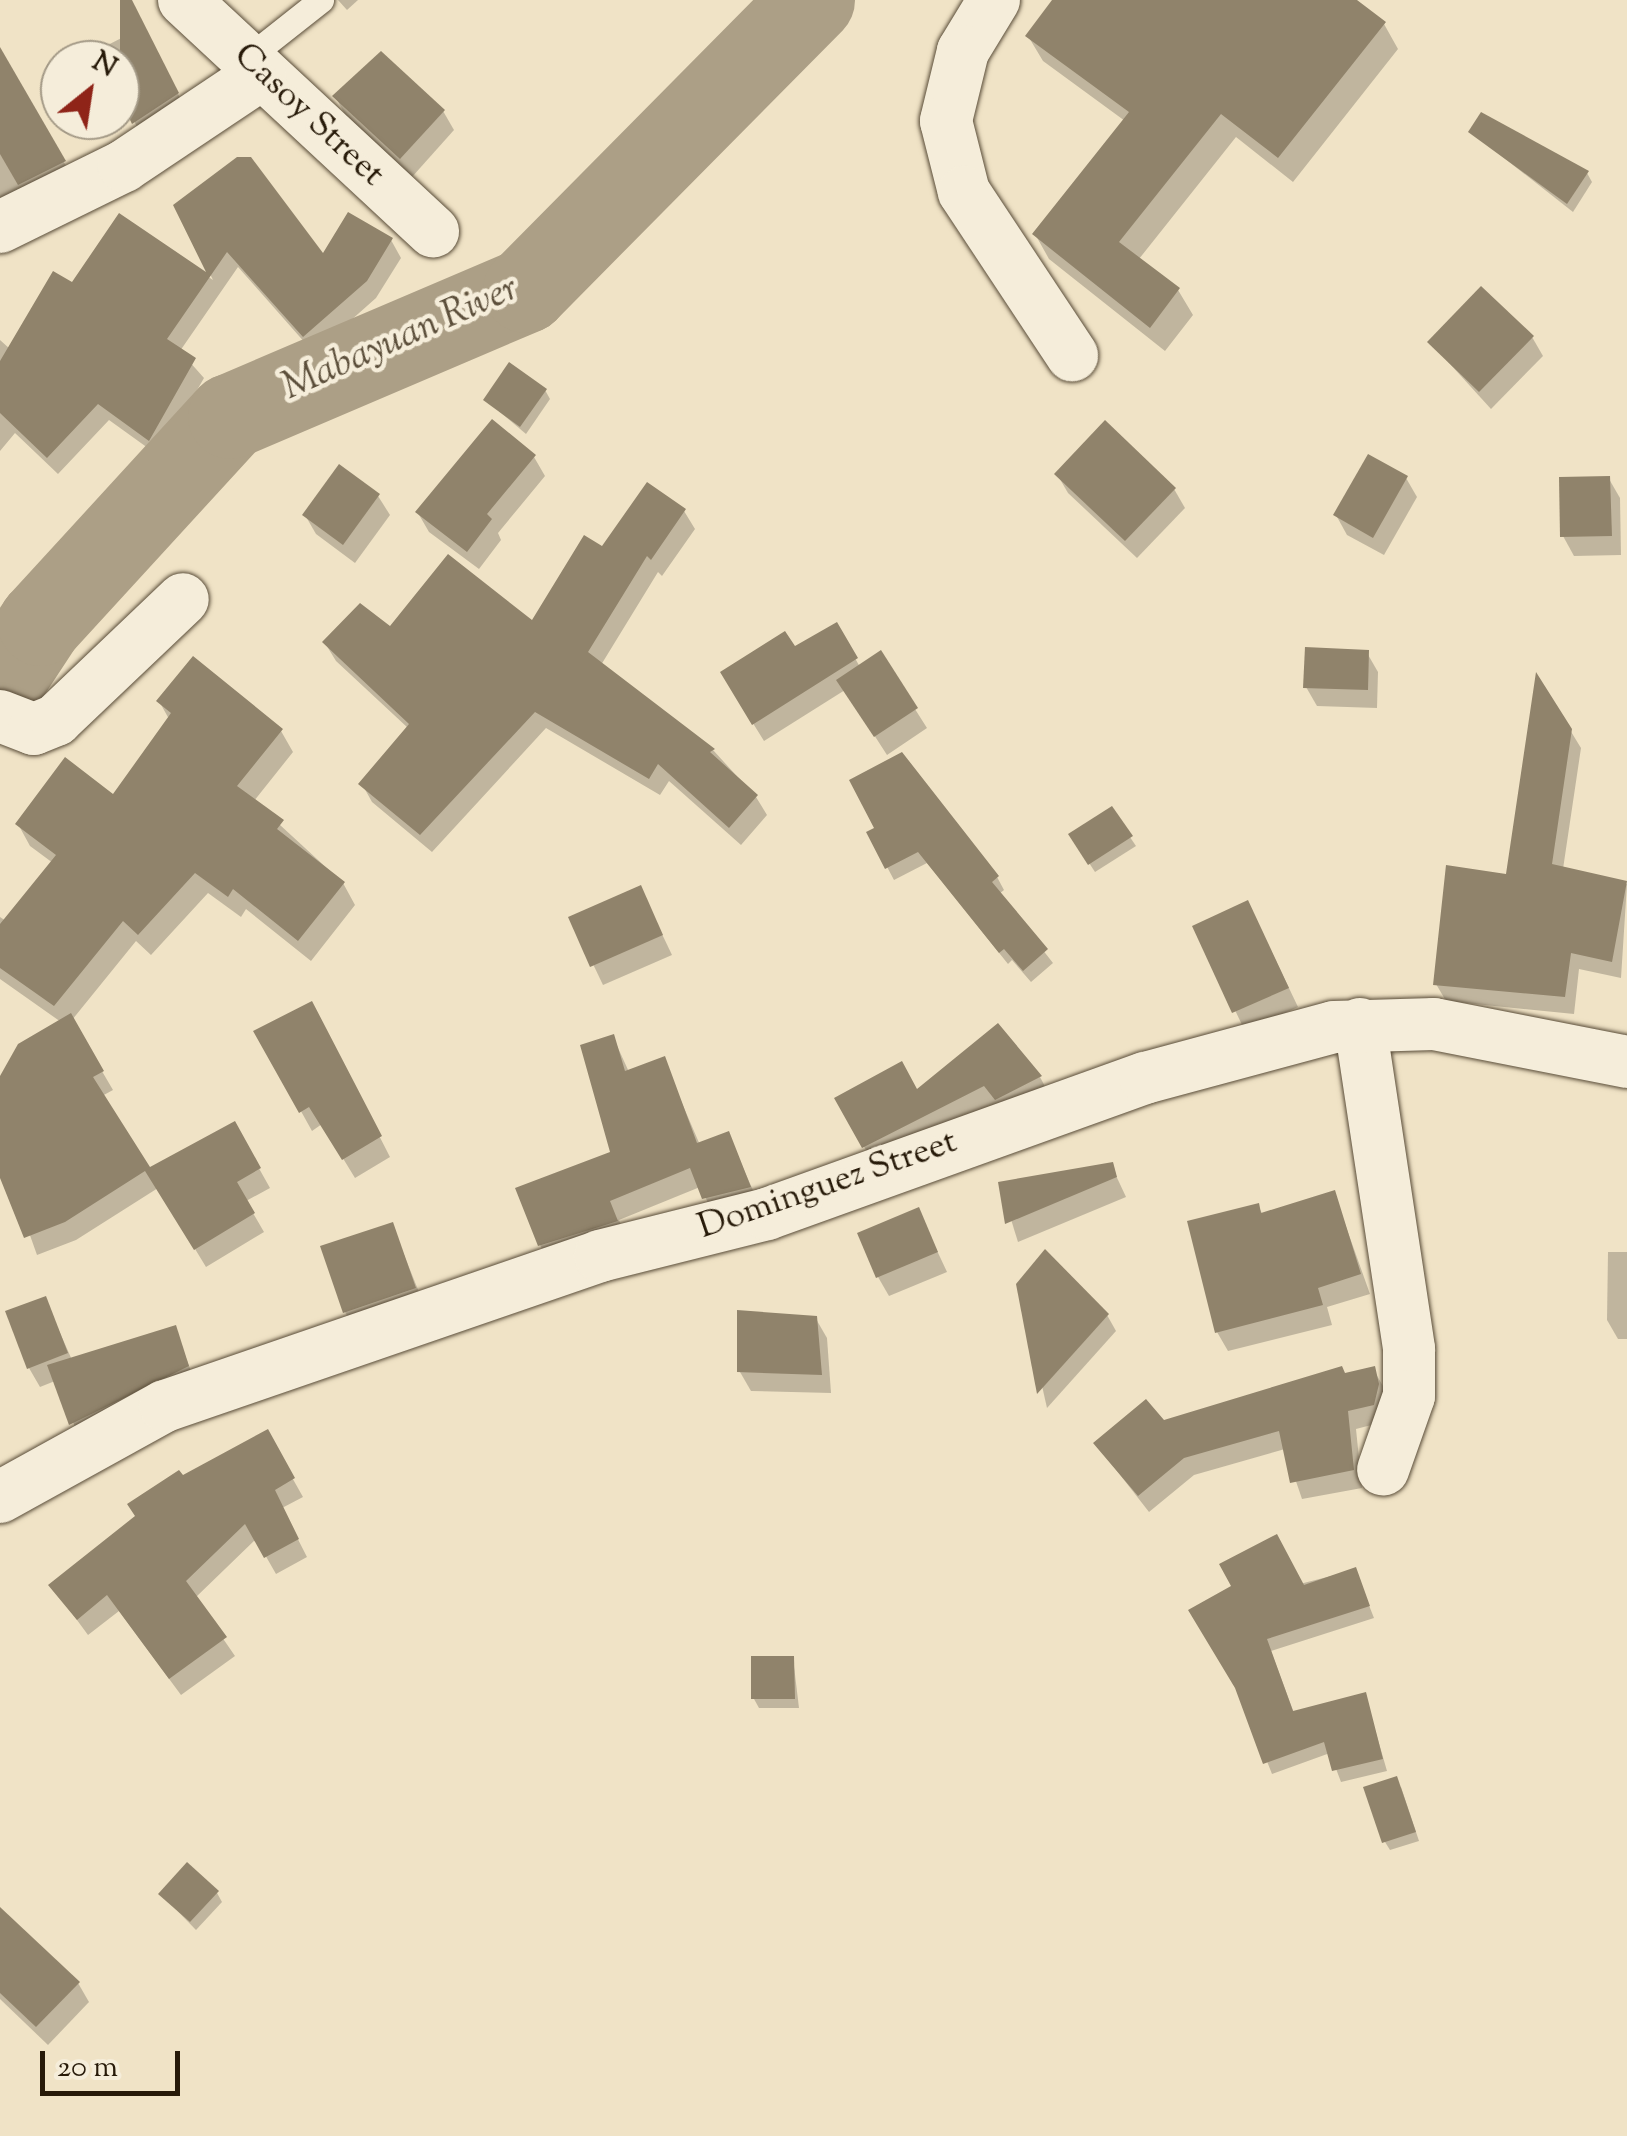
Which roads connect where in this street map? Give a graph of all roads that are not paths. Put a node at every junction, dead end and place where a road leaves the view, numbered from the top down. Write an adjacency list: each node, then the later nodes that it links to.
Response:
1 (184, 0): 4 (street, Casoy Street)
2 (322, 0): 4 (lane)
3 (994, 0): 7 (street)
4 (253, 67): 5 (street); 6 (street, Casoy Street)
5 (0, 227)
6 (433, 231)
7 (1072, 355)
8 (183, 599): 9 (street)
9 (7, 720)
10 (1360, 1024): 11 (street, Dominguez Street); 12 (street); 13 (street, Dominguez Street)
11 (1627, 1062)
12 (1383, 1470)
13 (0, 1497)

